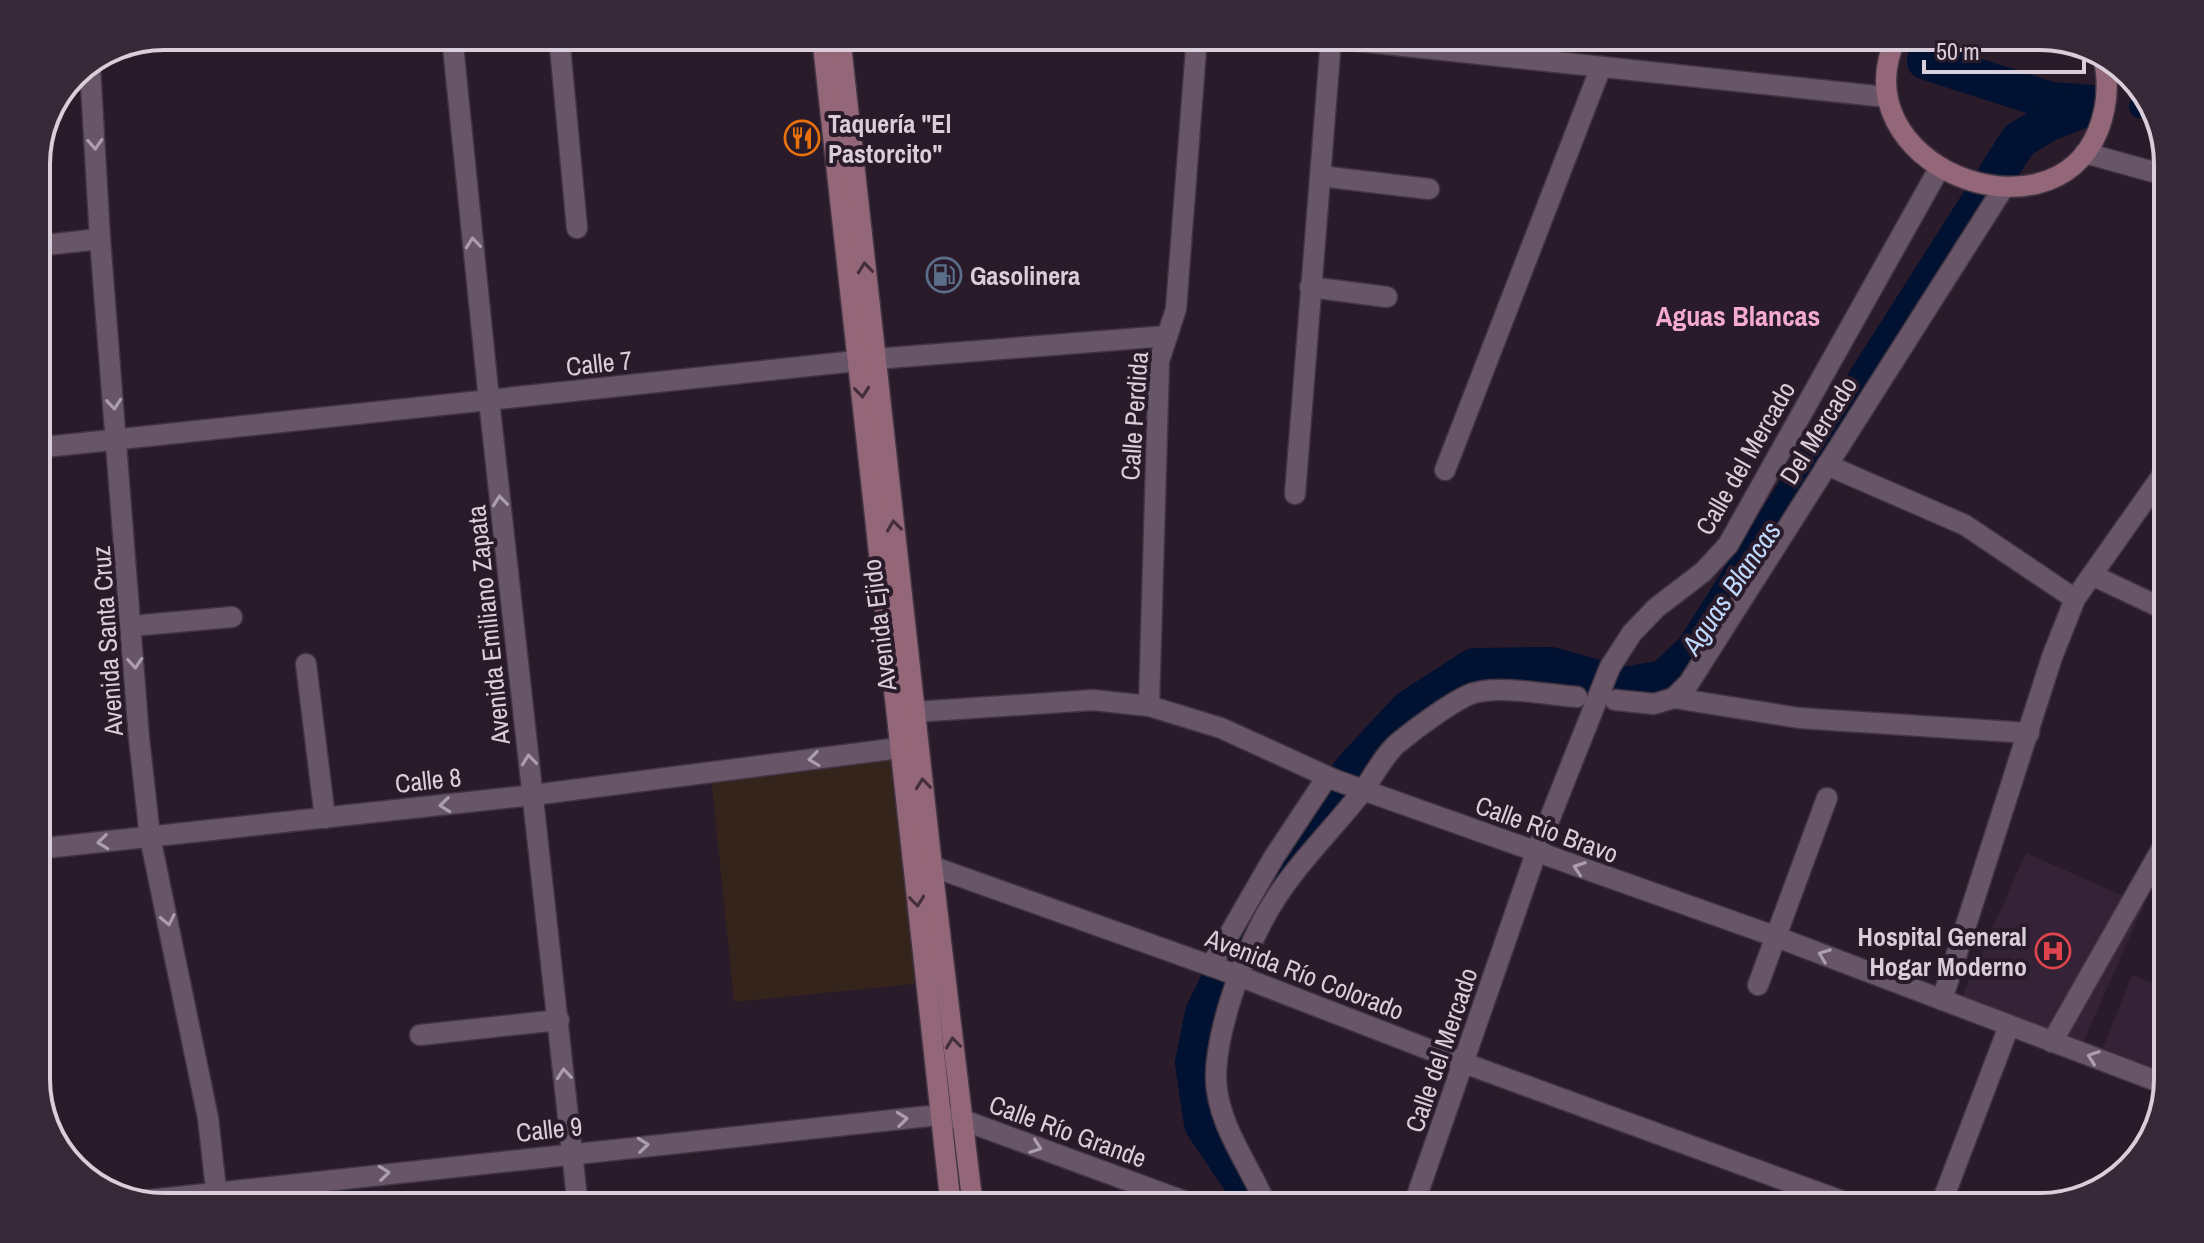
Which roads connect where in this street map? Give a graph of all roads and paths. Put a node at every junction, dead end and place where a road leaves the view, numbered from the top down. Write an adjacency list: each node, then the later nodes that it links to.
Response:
1 (453, 50): 26 (street, Avenida Emiliano Zapata, one-way to 1)
2 (560, 50): 19 (street)
3 (824, 50): 25 (main road, Avenida Ejido)
4 (841, 50): 25 (main road, Avenida Ejido, one-way to 4)
5 (1196, 50): 24 (street, Calle Perdida)
6 (1330, 50): 16 (street)
7 (1437, 50): 9 (street)
8 (1891, 50): 12 (main road)
9 (1601, 67): 12 (street); 30 (street)
10 (2106, 71): 13 (main road)
11 (91, 77): 20 (street, Avenida Santa Cruz, one-way to 20)
12 (1886, 97): 14 (main road)
13 (2085, 153): 15 (street); 17 (main road)
14 (1940, 167): 17 (main road); 40 (street, Calle del Mercado)
15 (2154, 172)
16 (1320, 176): 18 (street); 22 (street)
17 (2004, 187): 29 (street, Del Mercado)
18 (1429, 189)
19 (577, 228)
20 (100, 239): 21 (street); 27 (street, Avenida Santa Cruz, one-way to 27)
21 (50, 244)
22 (1310, 287): 23 (street); 32 (street)
23 (1387, 297)
24 (1167, 336): 25 (street, Calle 7); 42 (street, Calle Perdida)
25 (867, 360): 26 (street, Calle 7); 43 (main road, Avenida Ejido)
26 (489, 400): 27 (street, Calle 7); 48 (street, Avenida Emiliano Zapata, one-way to 26)
27 (118, 440): 28 (street, Calle 7); 37 (street, Avenida Santa Cruz)
28 (50, 447)
29 (1827, 465): 34 (street); 41 (street, Del Mercado)
30 (1445, 470)
31 (2154, 487): 33 (street)
32 (1295, 494)
33 (2092, 575): 34 (street); 35 (street)
34 (2075, 599): 44 (street)
35 (2154, 604)
36 (232, 617): 37 (street)
37 (132, 626): 51 (street, Avenida Santa Cruz, one-way to 51)
38 (306, 664): 50 (street)
39 (1577, 697): 47 (street)
40 (1607, 697): 41 (street); 53 (street, Calle del Mercado)
41 (1674, 698): 44 (street)
42 (1149, 706): 43 (street, Calle Río Bravo); 46 (street, Calle Río Bravo)
43 (906, 712): 45 (main road, Avenida Ejido)
44 (2029, 733): 59 (street)
45 (910, 747): 48 (street, Calle 8, one-way to 48); 54 (main road, Avenida Ejido)
46 (1331, 778): 47 (street, Calle Río Bravo); 57 (street)
47 (1359, 789): 53 (street, Calle Río Bravo); 57 (street)
48 (533, 795): 50 (street, Calle 8, one-way to 50); 60 (street, Avenida Emiliano Zapata)
49 (1827, 798): 56 (street)
50 (325, 818): 51 (street, Calle 8)
51 (150, 837): 52 (street, Calle 8, one-way to 52); 69 (street, Avenida Santa Cruz, one-way to 69)
52 (50, 848)
53 (1536, 853): 56 (street, Calle Río Bravo, one-way to 53); 64 (street, Calle del Mercado)
54 (922, 863): 57 (street, Avenida Río Colorado); 66 (main road, Avenida Ejido, one-way to 66); 67 (main road, Avenida Ejido, one-way to 54)
55 (2154, 863): 63 (street)
56 (1774, 936): 58 (street); 59 (street, Calle Río Bravo, one-way to 56)
57 (1225, 972): 64 (street, Avenida Río Colorado); 75 (street)
58 (1758, 985)
59 (1942, 1000): 61 (street, Calle Río Bravo)
60 (559, 1020): 62 (street); 68 (street, Avenida Emiliano Zapata, one-way to 60)
61 (2009, 1026): 63 (street, Calle Río Bravo); 78 (street)
62 (420, 1035)
63 (2052, 1042): 65 (street, Calle Río Bravo, one-way to 63)
64 (1464, 1063): 76 (street, Calle del Mercado); 77 (street, Avenida Río Colorado)
65 (2154, 1080)
66 (939, 1115): 67 (street, Calle 9); 68 (street, Calle 9, one-way to 66); 72 (main road, Avenida Ejido)
67 (963, 1120): 73 (main road, Avenida Ejido); 74 (street, Calle Río Grande, one-way to 74)
68 (571, 1153): 70 (street, Calle 9, one-way to 68); 71 (street, Avenida Emiliano Zapata)
69 (216, 1193)
70 (270, 1193)
71 (576, 1193)
72 (949, 1193)
73 (971, 1193)
74 (1162, 1193)
75 (1261, 1193)
76 (1418, 1193)
77 (1820, 1193)
78 (1945, 1193)

